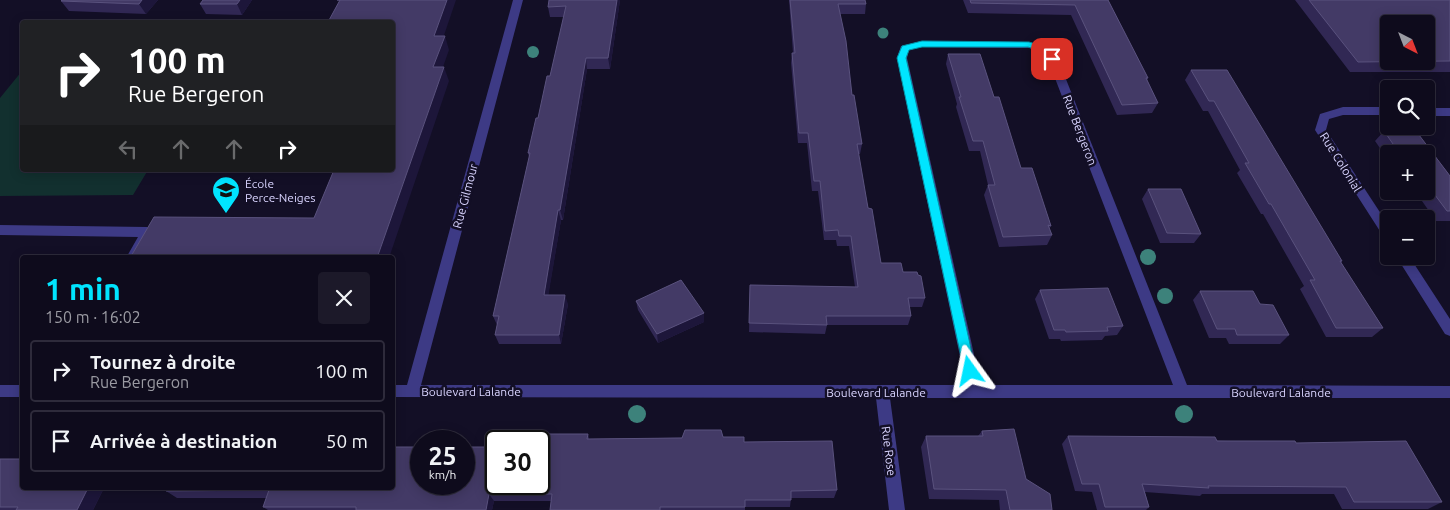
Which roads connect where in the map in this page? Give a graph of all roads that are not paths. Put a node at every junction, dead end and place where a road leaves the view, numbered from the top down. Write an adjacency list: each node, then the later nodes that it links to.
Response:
1 (518, 0): 13 (street, Rue Gilmour)
2 (1380, 111): 5 (street, Rue Colonial)
3 (1435, 112): 4 (street)
4 (1450, 112)
5 (1380, 222)
6 (0, 230): 7 (street)
7 (134, 255)
8 (1408, 265): 9 (street)
9 (1450, 330)
10 (0, 391): 11 (street)
11 (20, 391)
12 (395, 391): 13 (street, Boulevard Lalande)
13 (412, 391): 14 (street, Boulevard Lalande)
14 (882, 392): 15 (street, Boulevard Lalande); 18 (street, Rue Rose)
15 (975, 392): 16 (street, Boulevard Lalande); 16 (street, Rue Bergeron)
16 (1183, 392): 17 (street, Boulevard Lalande)
17 (1450, 392)
18 (897, 510)

